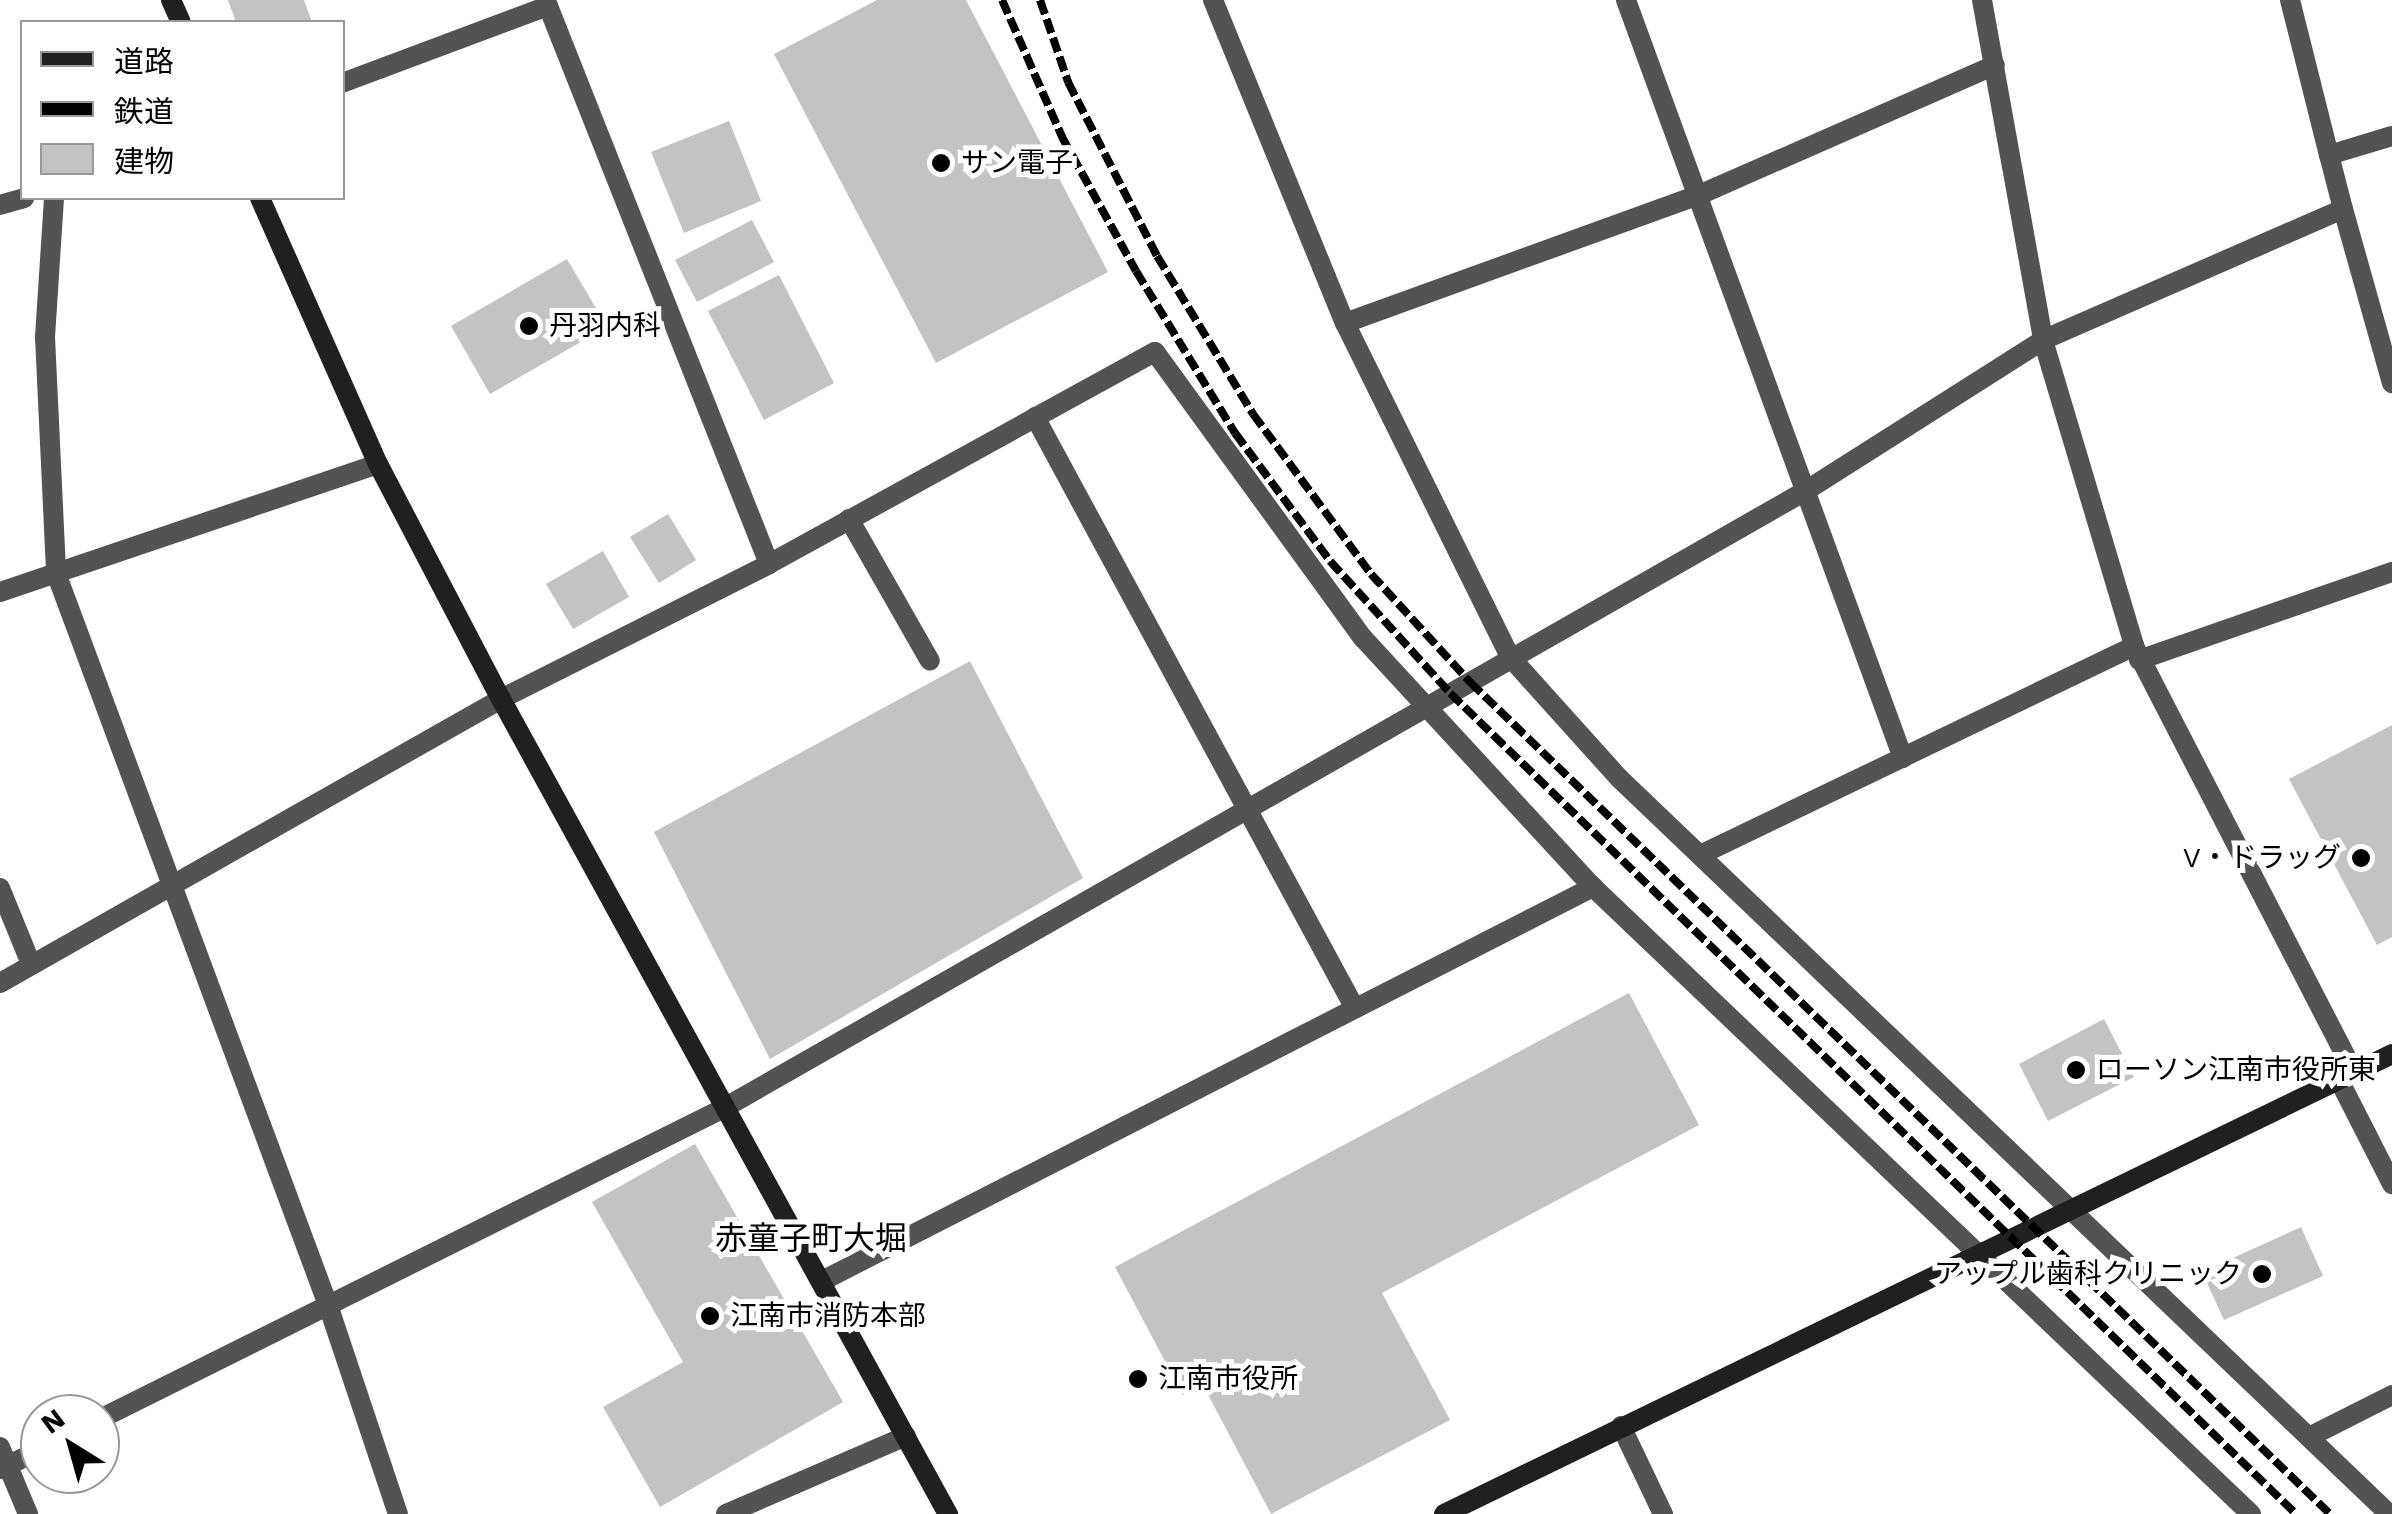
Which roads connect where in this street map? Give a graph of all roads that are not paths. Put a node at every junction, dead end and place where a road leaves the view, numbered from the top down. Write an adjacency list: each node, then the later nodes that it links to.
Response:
1 (1626, 0): 10 (street)
2 (1982, 0): 6 (street)
3 (2290, 0): 9 (street)
4 (1218, 2): 14 (street)
5 (554, 3): 7 (street); 21 (street)
6 (1995, 64): 10 (street); 15 (street)
7 (345, 82)
8 (2392, 136): 9 (street)
9 (2329, 155): 13 (street)
10 (1699, 194): 14 (street); 19 (street)
11 (54, 200): 23 (street)
12 (261, 200): 18 (street)
13 (2343, 209): 15 (street); 16 (street)
14 (1345, 323): 26 (street)
15 (2044, 340): 19 (street); 25 (street)
16 (2392, 383)
17 (1036, 416): 20 (street); 29 (street); 31 (street)
18 (378, 464): 23 (street); 28 (street)
19 (1807, 490): 26 (street); 30 (street)
20 (849, 519): 21 (street); 27 (street)
21 (768, 564): 28 (street)
22 (2392, 572): 25 (street)
23 (56, 573): 24 (street); 33 (street)
24 (0, 592)
25 (2136, 653): 30 (street); 40 (street)
26 (1510, 657): 29 (street); 32 (street)
27 (930, 661)
28 (501, 699): 33 (street); 41 (street)
29 (1428, 710): 31 (street); 34 (street)
30 (1903, 758): 32 (street)
31 (1248, 813): 38 (street); 41 (street)
32 (1700, 854): 43 (street)
33 (169, 884): 36 (street); 46 (street)
34 (1594, 887): 38 (street); 44 (street)
35 (0, 888): 36 (street)
36 (31, 964): 37 (street)
37 (0, 982)
38 (1354, 1005): 45 (street)
39 (2392, 1054): 40 (street)
40 (2346, 1076): 42 (street); 43 (street)
41 (724, 1108): 45 (street); 46 (street)
42 (2392, 1184)
43 (2075, 1210): 44 (street); 51 (street)
44 (1982, 1256): 49 (street); 59 (street)
45 (824, 1280): 50 (street)
46 (328, 1305): 48 (street); 54 (street)
47 (2392, 1395): 51 (street)
48 (120, 1410)
49 (1621, 1426): 57 (street); 58 (street)
50 (906, 1436): 55 (street); 56 (street)
51 (2309, 1437): 60 (street)
52 (3, 1461): 53 (street)
53 (28, 1514)
54 (398, 1514)
55 (726, 1514)
56 (948, 1514)
57 (1444, 1514)
58 (1663, 1514)
59 (2252, 1514)
60 (2389, 1514)

